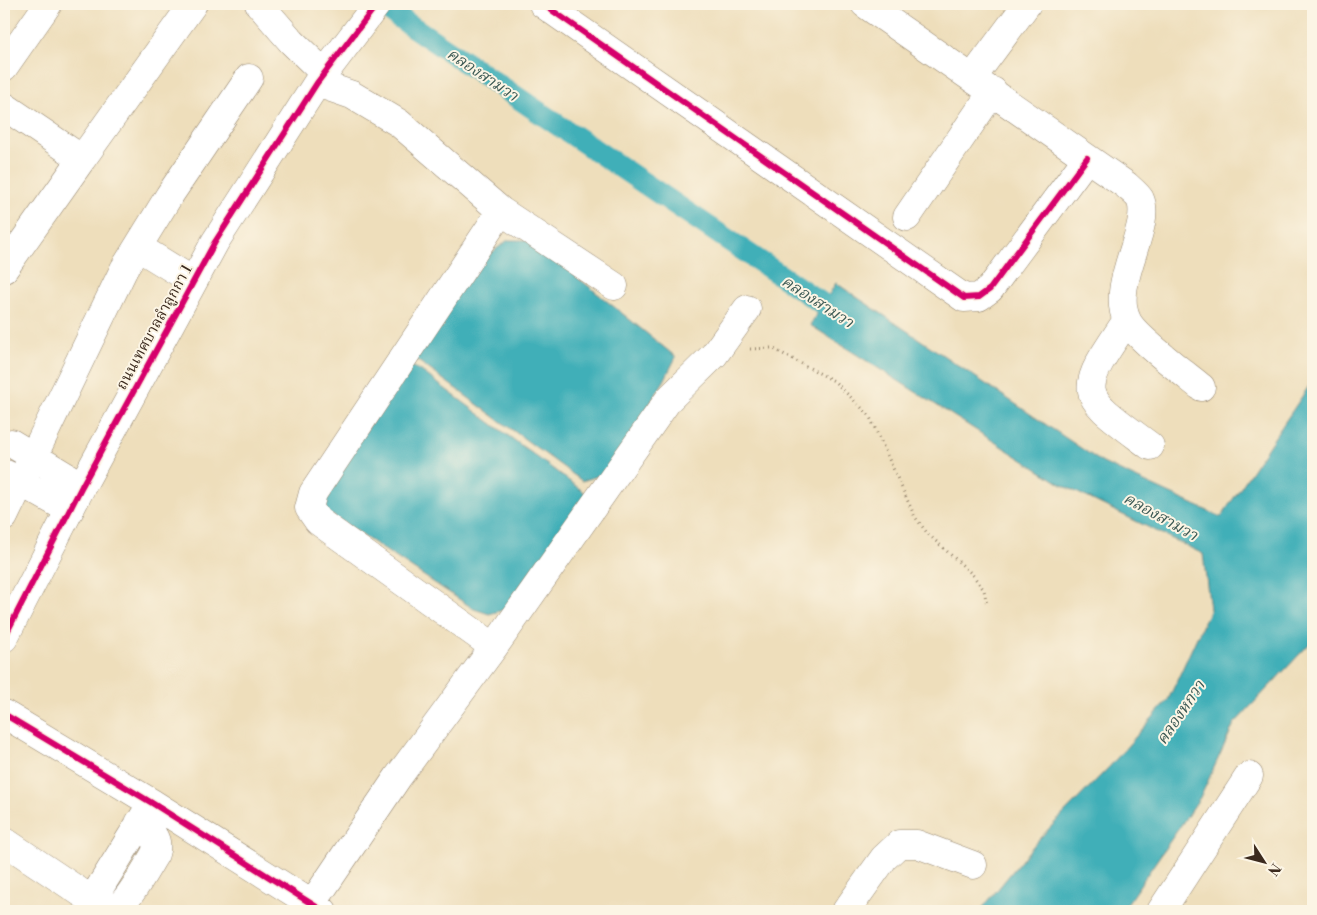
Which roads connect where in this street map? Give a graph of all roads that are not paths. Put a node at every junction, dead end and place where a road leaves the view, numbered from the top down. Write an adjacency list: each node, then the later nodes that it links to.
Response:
1 (48, 4): 8 (street)
2 (193, 4): 14 (street)
3 (259, 4): 10 (street)
4 (376, 4): 10 (street, ถนนเทศบาลลำลูกกา 1)
5 (543, 4): 13 (street)
6 (865, 4): 11 (street)
7 (1027, 4): 11 (street)
8 (4, 67)
9 (249, 78): 17 (street)
10 (321, 78): 15 (street); 19 (street, ถนนเทศบาลลำลูกกา 1)
11 (983, 84): 13 (street); 16 (street)
12 (4, 106): 14 (street)
13 (1087, 158): 22 (street)
14 (82, 159): 18 (street)
15 (501, 211): 20 (street); 30 (street)
16 (907, 217)
17 (138, 247): 19 (street); 25 (street)
18 (4, 269)
19 (193, 281): 27 (street, ถนนเทศบาลลำลูกกา 1)
20 (614, 286)
21 (747, 309): 30 (street)
22 (1126, 320): 23 (street); 24 (street)
23 (1201, 387)
24 (1150, 446)
25 (22, 450): 26 (street); 27 (street)
26 (12, 478): 27 (street); 28 (street)
27 (76, 498): 29 (street, ถนนเทศบาลลำลูกกา 1)
28 (4, 517)
29 (7, 624)
30 (494, 647): 36 (street)
31 (4, 714): 33 (street)
32 (1249, 776): 38 (street)
33 (145, 813): 34 (street); 36 (street)
34 (4, 841)
35 (973, 865): 37 (street)
36 (318, 908)
37 (846, 911)
38 (1161, 911)

